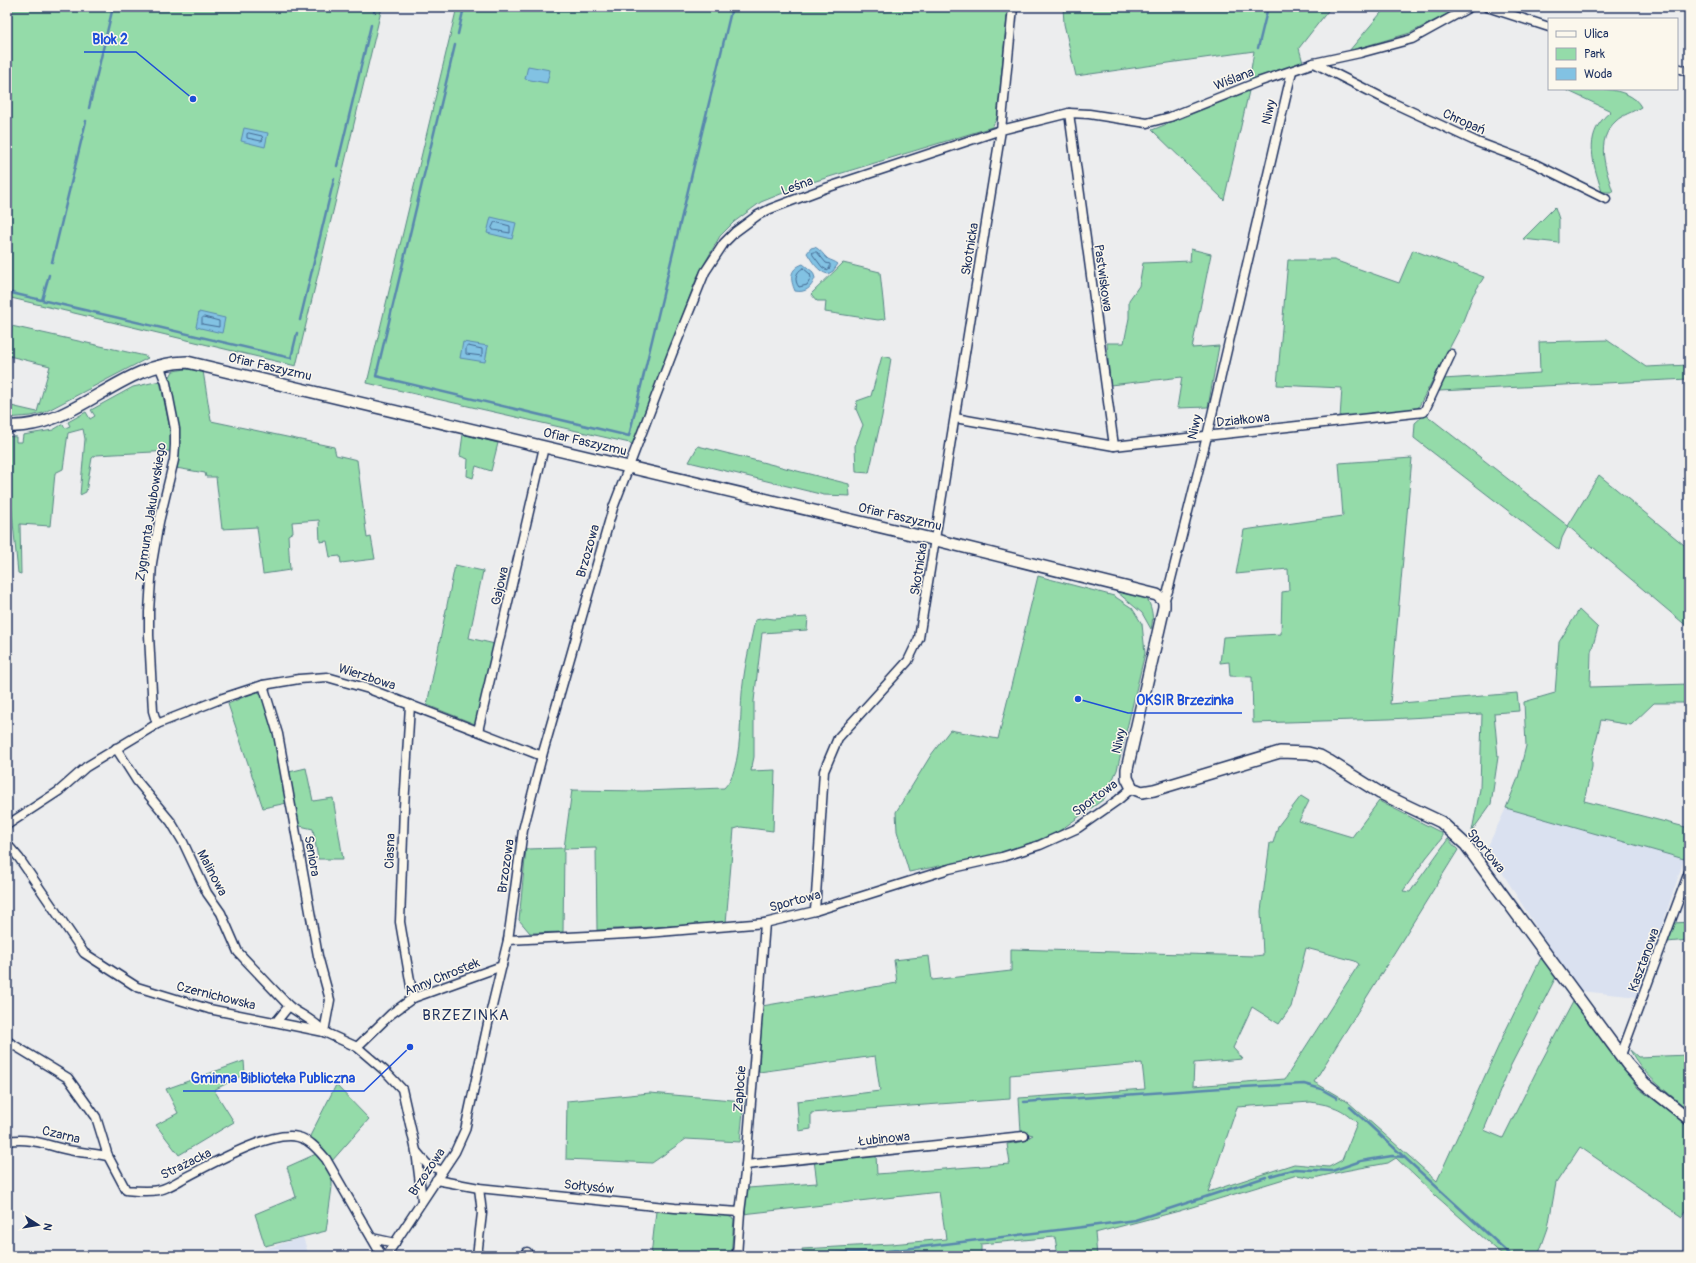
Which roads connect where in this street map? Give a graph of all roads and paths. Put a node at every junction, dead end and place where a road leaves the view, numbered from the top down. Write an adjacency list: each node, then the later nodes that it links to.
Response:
1 (1013, 7): 10 (street)
2 (1470, 7): 5 (street, Wiślana)
3 (1487, 7): 4 (street)
4 (1548, 27)
5 (1314, 63): 7 (street, Wiślana); 11 (street, Chropań)
6 (1678, 68): 8 (street)
7 (1292, 71): 9 (street, Wiślana); 16 (street, Niwy)
8 (1689, 72)
9 (1069, 113): 10 (street, Wiślana); 17 (street, Pastwiskowa)
10 (1001, 130): 14 (street, Skotnicka); 19 (street, Leśna)
11 (1606, 200)
12 (1451, 354): 16 (street, Działkowa)
13 (159, 365): 15 (street, Ofiar Faszyzmu); 18 (street, Ofiar Faszyzmu); 24 (street, Zygmunta Jakubowskiego)
14 (955, 418): 17 (street, Działkowa); 20 (street, Skotnicka)
15 (7, 426)
16 (1207, 436): 17 (street, Działkowa); 21 (street, Niwy)
17 (1114, 446)
18 (544, 447): 19 (street, Ofiar Faszyzmu); 25 (street, Gajowa)
19 (630, 467): 20 (street, Ofiar Faszyzmu); 27 (street, Brzozowa)
20 (936, 540): 21 (street, Ofiar Faszyzmu); 32 (street, Skotnicka)
21 (1164, 601): 28 (street, Niwy)
22 (263, 685): 23 (street, Wierzbowa); 24 (street, Wierzbowa); 39 (street, Seniora)
23 (410, 705): 25 (street, Wierzbowa); 36 (street, Ciasna)
24 (157, 724): 26 (street)
25 (478, 731): 27 (street, Wierzbowa)
26 (116, 748): 29 (street); 37 (street, Malinowa)
27 (542, 756): 34 (street, Brzozowa)
28 (1132, 788): 32 (street, Sportowa); 42 (street, Sportowa)
29 (7, 825)
30 (7, 844): 38 (street, Czernichowska)
31 (1689, 872): 42 (street, Kasztanowa)
32 (815, 911): 33 (street, Sportowa)
33 (765, 923): 34 (street, Sportowa); 48 (street, Zapłocie)
34 (508, 940): 35 (street, Brzozowa)
35 (502, 966): 36 (street, Anny Chrostek); 49 (street, Brzozowa)
36 (413, 998): 41 (street, Anny Chrostek)
37 (289, 1006): 38 (street); 39 (street, Malinowa)
38 (276, 1022): 39 (street, Czernichowska)
39 (324, 1032): 41 (street, Czernichowska)
40 (7, 1041): 47 (street, Strażacka)
41 (357, 1047): 46 (street, Czernichowska)
42 (1621, 1056): 43 (street, Sportowa)
43 (1689, 1119)
44 (1024, 1136): 48 (street, Łubinowa)
45 (7, 1141): 47 (street, Czarna)
46 (416, 1151): 49 (street); 52 (street, Czernichowska)
47 (108, 1156): 54 (street, Strażacka)
48 (746, 1165): 53 (street, Zapłocie)
49 (442, 1171): 50 (street, Brzozowa)
50 (436, 1180): 51 (street, Sołtysów); 52 (street, Brzozowa)
51 (479, 1188): 53 (street, Sołtysów); 58 (street)
52 (422, 1200): 55 (street, Brzozowa)
53 (740, 1212): 59 (street, Zapłocie)
54 (372, 1238): 55 (street); 56 (street, Strażacka)
55 (395, 1243): 57 (street, Brzozowa)
56 (382, 1256)
57 (386, 1256)
58 (477, 1256)
59 (737, 1256)

